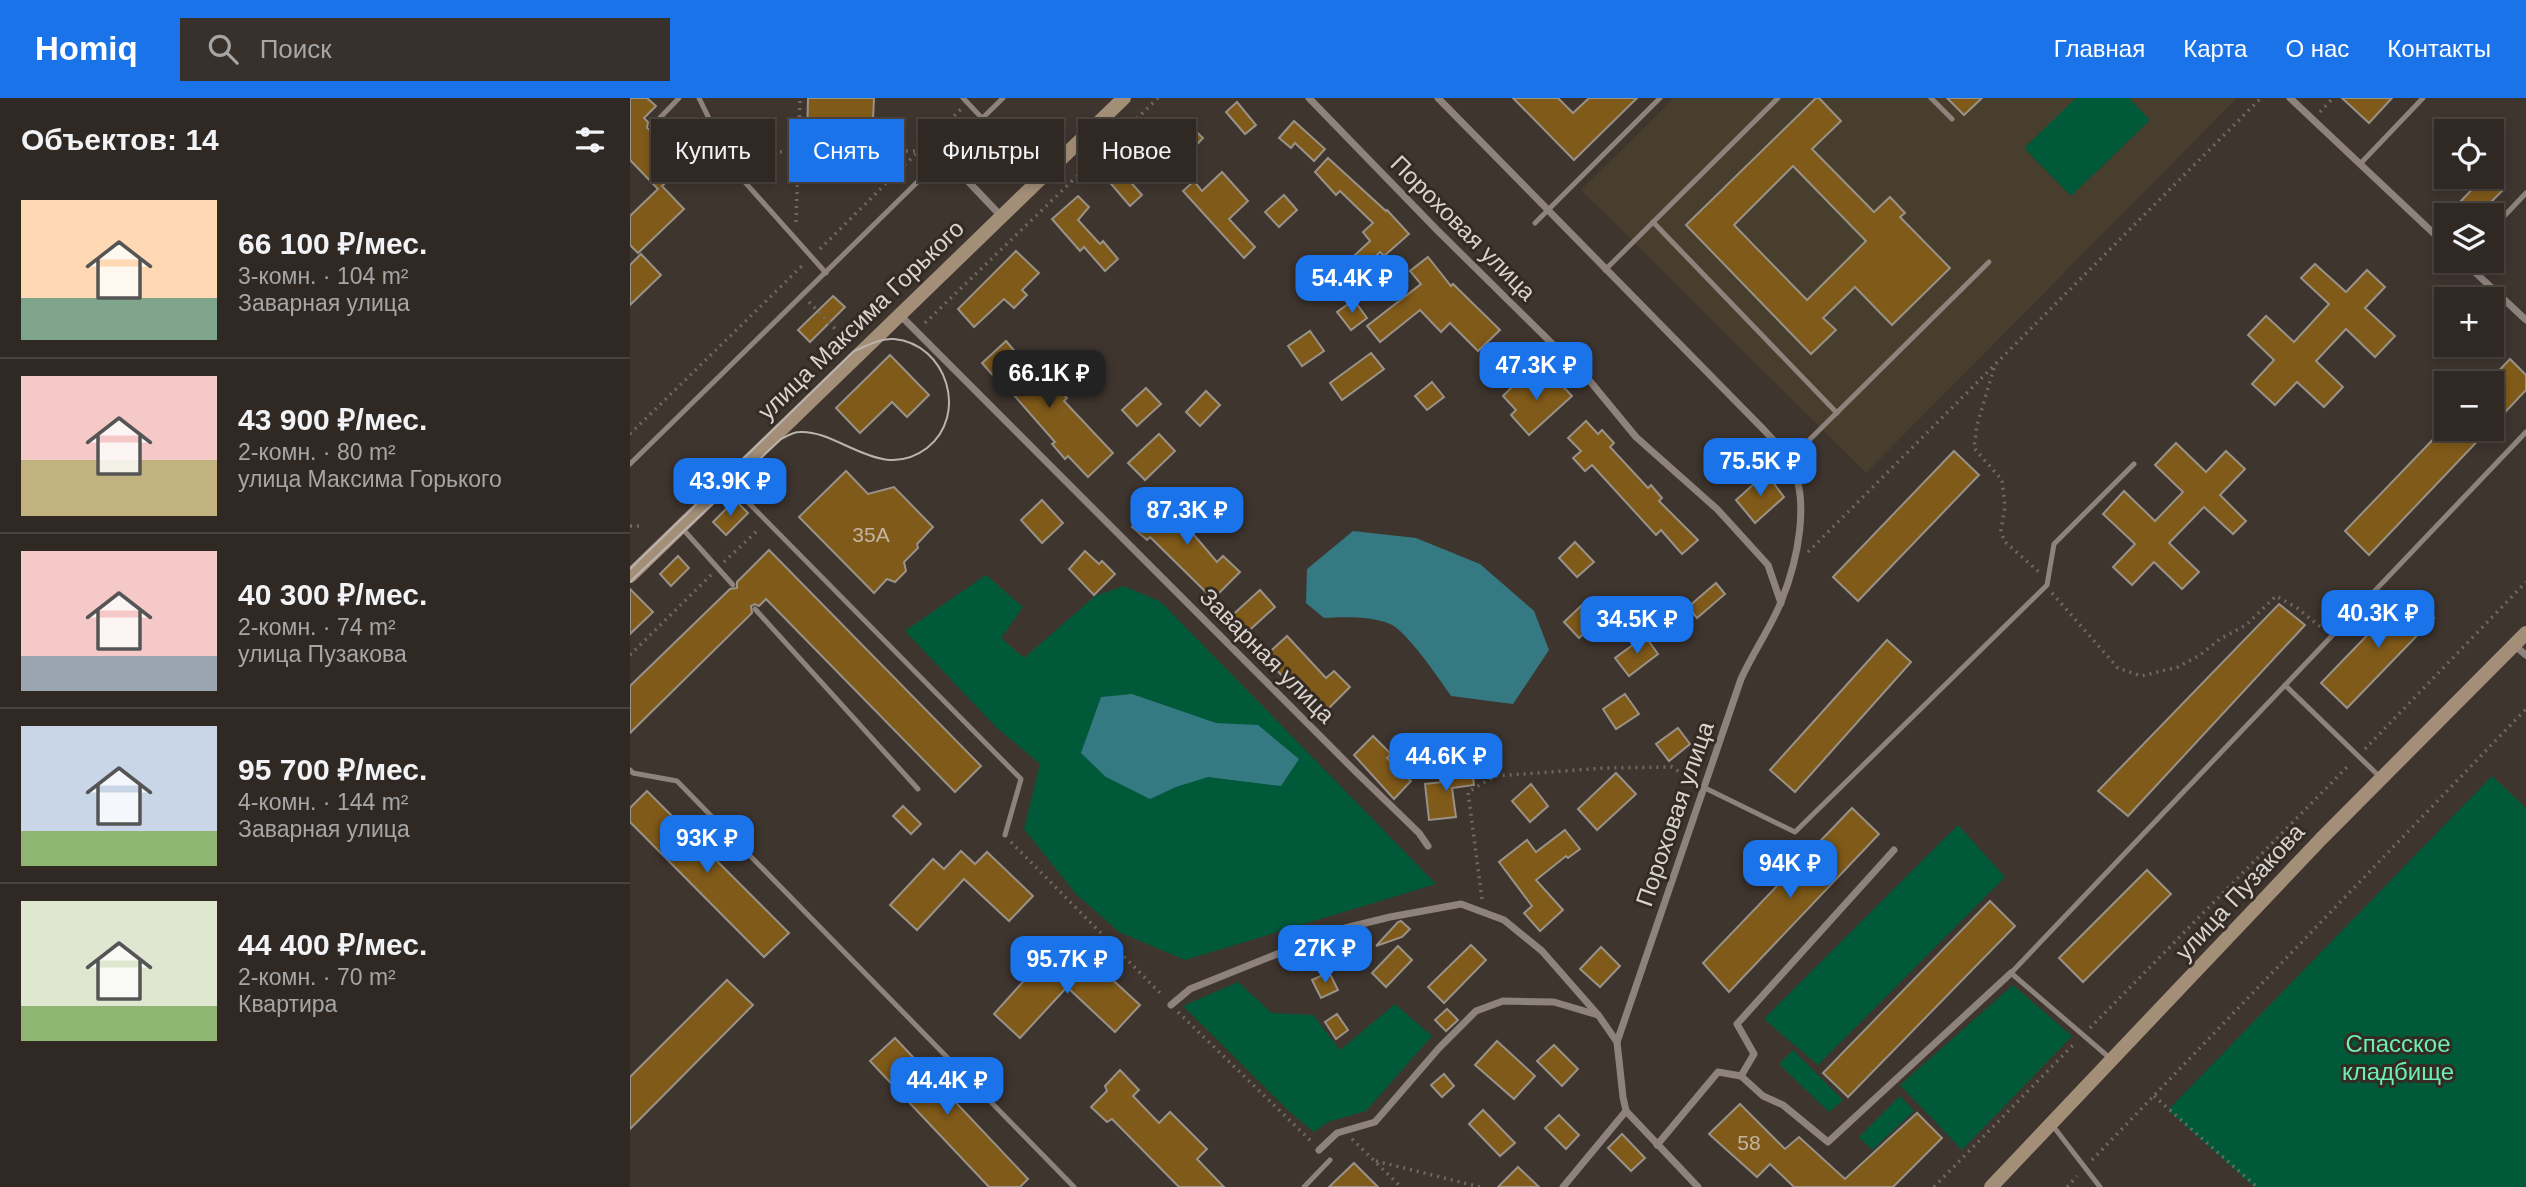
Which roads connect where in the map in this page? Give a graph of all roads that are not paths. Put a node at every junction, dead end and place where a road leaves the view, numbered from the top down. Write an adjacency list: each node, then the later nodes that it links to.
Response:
1 (679, 98): 14 (lane)
2 (699, 98): 28 (lane)
3 (1003, 98): 13 (lane)
4 (1124, 98): 21 (street, улица Максима Горького)
5 (1309, 98): 41 (street, Пороховая улица)
6 (1438, 98): 20 (street, Пороховая улица)
7 (1661, 98): 20 (lane)
8 (1778, 98): 23 (lane)
9 (1931, 98): 15 (lane)
10 (2290, 98): 16 (street)
11 (2423, 98): 16 (lane)
12 (965, 100): 13 (lane)
13 (982, 118)
14 (659, 119)
15 (1952, 119)
16 (2360, 164): 25 (street)
17 (918, 182): 28 (lane)
18 (969, 182): 21 (street)
19 (2526, 193): 22 (lane)
20 (1548, 211): 24 (lane); 27 (street, Пороховая улица)
21 (1001, 216): 30 (street, улица Максима Горького)
22 (2504, 216)
23 (1653, 222): 27 (lane); 32 (lane)
24 (1535, 223)
25 (2434, 234)
26 (1989, 262): 32 (lane)
27 (1605, 270): 34 (street, Пороховая улица)
28 (826, 273): 35 (lane)
29 (2476, 273): 31 (street)
30 (899, 314): 37 (street, улица Максима Горького); 52 (street, Заварная улица)
31 (2526, 320)
32 (1837, 412): 34 (lane)
33 (2526, 432): 46 (lane)
34 (1789, 460): 41 (street, Пороховая улица)
35 (630, 464)
36 (2134, 464): 50 (lane)
37 (728, 482): 38 (street, улица Максима Горького); 51 (lane)
38 (681, 527): 39 (street, улица Максима Горького); 40 (lane)
39 (630, 576)
40 (733, 585)
41 (1781, 603): 50 (street, Пороховая улица)
42 (755, 609): 49 (lane)
43 (2526, 633): 44 (street, улица Пузакова)
44 (2514, 645): 45 (street); 48 (street, улица Пузакова)
45 (2526, 655)
46 (2285, 685): 48 (lane); 54 (lane)
47 (630, 770): 65 (lane)
48 (2381, 778): 58 (street, улица Пузакова)
49 (918, 789)
50 (1704, 789): 57 (street, Пороховая улица)
51 (1005, 835)
52 (1428, 846)
53 (1894, 850): 59 (street)
54 (2011, 973): 58 (lane); 59 (street)
55 (1171, 1005): 56 (street)
56 (1599, 1016): 57 (street); 63 (street)
57 (1617, 1042): 60 (street)
58 (2112, 1060): 61 (street, улица Пузакова)
59 (1741, 1076): 62 (street)
60 (1626, 1111): 62 (street); 67 (street)
61 (2052, 1124): 69 (street, улица Пузакова); 70 (lane)
62 (1657, 1145): 68 (street)
63 (1320, 1150)
64 (1330, 1160): 66 (lane)
65 (1074, 1187)
66 (1304, 1187)
67 (1563, 1187)
68 (1698, 1187)
69 (1991, 1187)
70 (2100, 1187)

